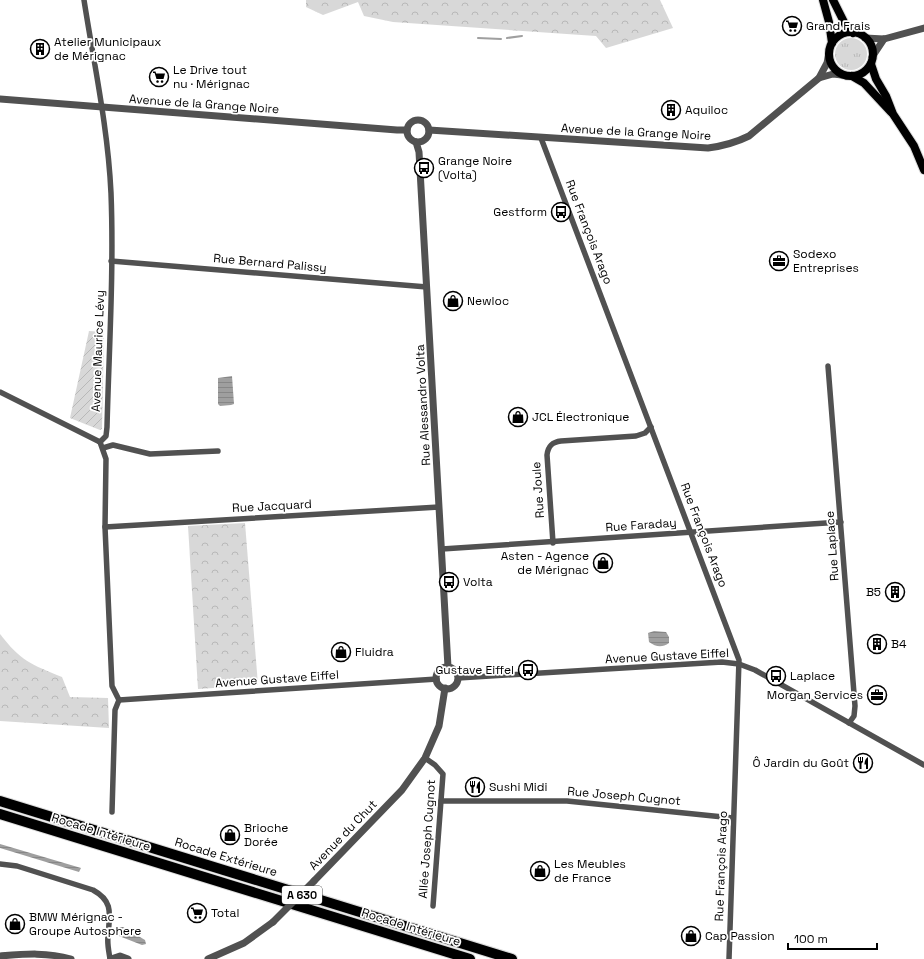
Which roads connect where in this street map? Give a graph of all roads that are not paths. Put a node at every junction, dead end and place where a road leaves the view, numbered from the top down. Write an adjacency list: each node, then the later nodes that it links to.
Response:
1 (84, 0): 15 (street, Avenue Maurice Lévy)
2 (823, 0): 8 (main road)
3 (833, 0): 5 (main road)
4 (924, 28): 7 (street)
5 (853, 33): 6 (main road); 8 (main road)
6 (865, 38): 7 (street); 10 (main road)
7 (884, 39): 10 (street)
8 (832, 43): 9 (main road)
9 (829, 53): 11 (main road); 13 (street, Avenue de la Grange Noire)
10 (872, 60): 12 (main road); 16 (main road)
11 (842, 75): 12 (main road); 13 (street, Avenue de la Grange Noire)
12 (852, 76): 16 (main road)
13 (820, 78): 19 (street, Avenue de la Grange Noire)
14 (0, 99): 15 (street, Avenue de la Grange Noire)
15 (101, 107): 17 (street, Avenue de la Grange Noire); 22 (street, Avenue Maurice Lévy)
16 (893, 114): 21 (main road)
17 (407, 130): 18 (street); 20 (street)
18 (429, 130): 19 (street, Avenue de la Grange Noire); 20 (street)
19 (541, 138): 26 (street, Rue François Arago)
20 (416, 142): 23 (street, Rue Alessandro Volta)
21 (924, 170)
22 (112, 261): 23 (street, Rue Bernard Palissy); 27 (street, Avenue Maurice Lévy)
23 (427, 287): 29 (street, Rue Alessandro Volta)
24 (828, 366): 30 (street, Rue Laplace)
25 (0, 392): 27 (street)
26 (651, 427): 32 (street, Rue François Arago); 33 (street, Rue Joule)
27 (102, 445): 28 (street); 31 (street)
28 (218, 451)
29 (440, 507): 31 (street, Rue Jacquard); 34 (street, Rue Alessandro Volta)
30 (841, 522): 32 (street, Rue Faraday); 41 (street, Rue Laplace)
31 (105, 527): 40 (street)
32 (691, 532): 33 (street, Rue Faraday); 35 (street, Rue François Arago)
33 (553, 543): 34 (street, Rue Faraday)
34 (442, 549): 36 (street, Rue Alessandro Volta)
35 (739, 664): 37 (street, Avenue Gustave Eiffel); 41 (street, Avenue Gustave Eiffel); 48 (street, Rue François Arago)
36 (448, 667): 37 (street); 38 (street)
37 (458, 678): 39 (street)
38 (437, 679): 39 (street); 40 (street, Avenue Gustave Eiffel)
39 (445, 688): 42 (street, Avenue du Chut)
40 (119, 700): 46 (street)
41 (850, 723): 43 (street, Avenue Gustave Eiffel)
42 (425, 758): 45 (street, Allée Joseph Cugnot); 57 (street, Avenue du Chut, bridge)
43 (924, 766)
44 (0, 801): 59 (highway, Rocade Extérieure / A 630)
45 (441, 801): 48 (street, Rue Joseph Cugnot); 50 (street, Allée Joseph Cugnot)
46 (112, 812)
47 (0, 814): 58 (highway, Rocade Intérieure / A 630)
48 (733, 818): 60 (street, Rue François Arago)
49 (0, 864): 51 (street)
50 (433, 906)
51 (109, 948): 53 (street); 55 (street)
52 (0, 956): 54 (street)
53 (120, 956): 55 (street); 56 (street)
54 (71, 959)
55 (110, 959)
56 (128, 959)
57 (208, 959)
58 (470, 959)
59 (512, 959)
60 (729, 959)

